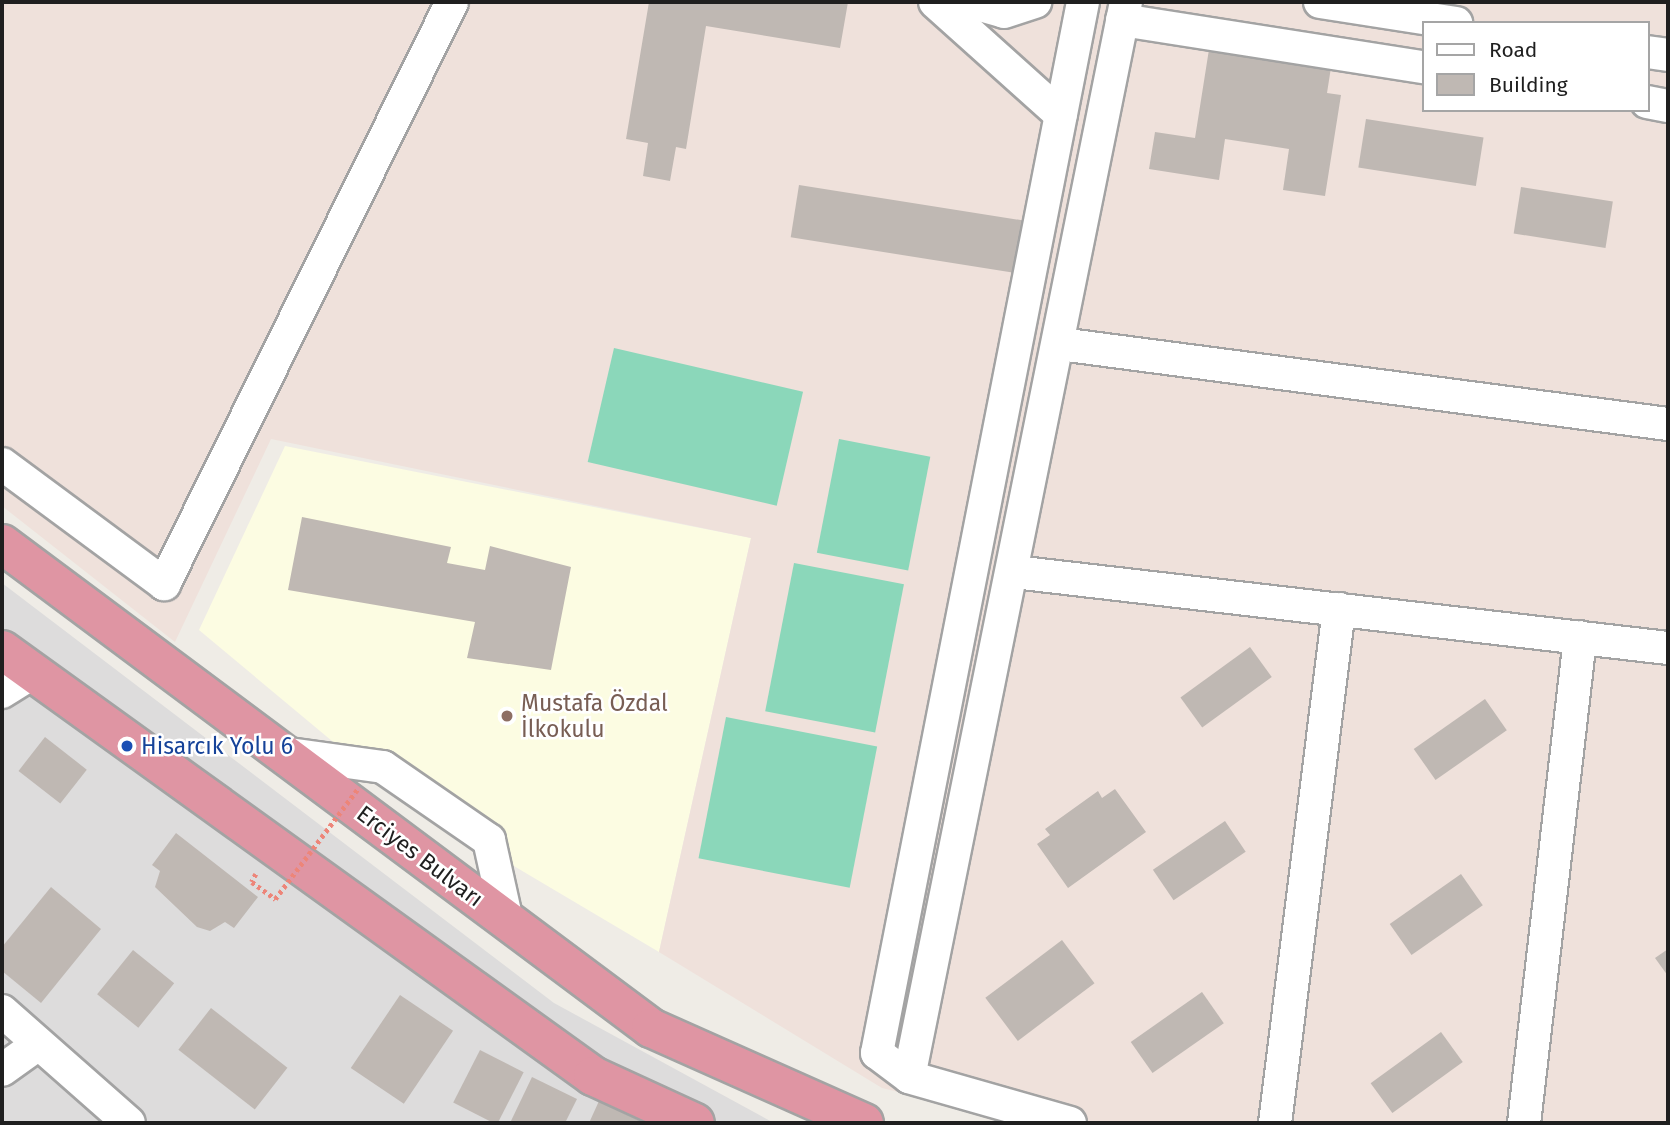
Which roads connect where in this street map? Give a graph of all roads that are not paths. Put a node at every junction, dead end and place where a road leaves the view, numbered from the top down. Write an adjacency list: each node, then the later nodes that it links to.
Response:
1 (452, 2): 17 (street)
2 (935, 2): 14 (street)
3 (970, 2): 4 (street)
4 (1035, 2)
5 (1083, 2): 14 (street)
6 (1320, 2): 8 (street)
7 (1124, 11): 11 (street); 15 (street)
8 (1444, 21)
9 (1649, 52): 10 (street)
10 (1668, 55)
11 (1422, 67)
12 (1649, 102): 13 (street)
13 (1668, 106)
14 (1061, 116): 30 (street)
15 (1060, 344): 16 (street); 19 (street)
16 (1668, 424)
17 (2, 464)
18 (2, 544): 25 (highway, Erciyes Bulvarı)
19 (1014, 572): 20 (street); 30 (street)
20 (1339, 609): 21 (street); 35 (street)
21 (1580, 637): 22 (street); 36 (street)
22 (1668, 648)
23 (2, 650): 24 (highway)
24 (17, 682): 32 (highway)
25 (282, 753): 26 (highway, Erciyes Bulvarı); 26 (street)
26 (507, 921): 33 (highway, Erciyes Bulvarı)
27 (2, 1012): 28 (street)
28 (37, 1045): 29 (street); 31 (street)
29 (2, 1070)
30 (909, 1077): 34 (street)
31 (129, 1123)
32 (695, 1123)
33 (864, 1123)
34 (1070, 1123)
35 (1275, 1123)
36 (1524, 1123)

